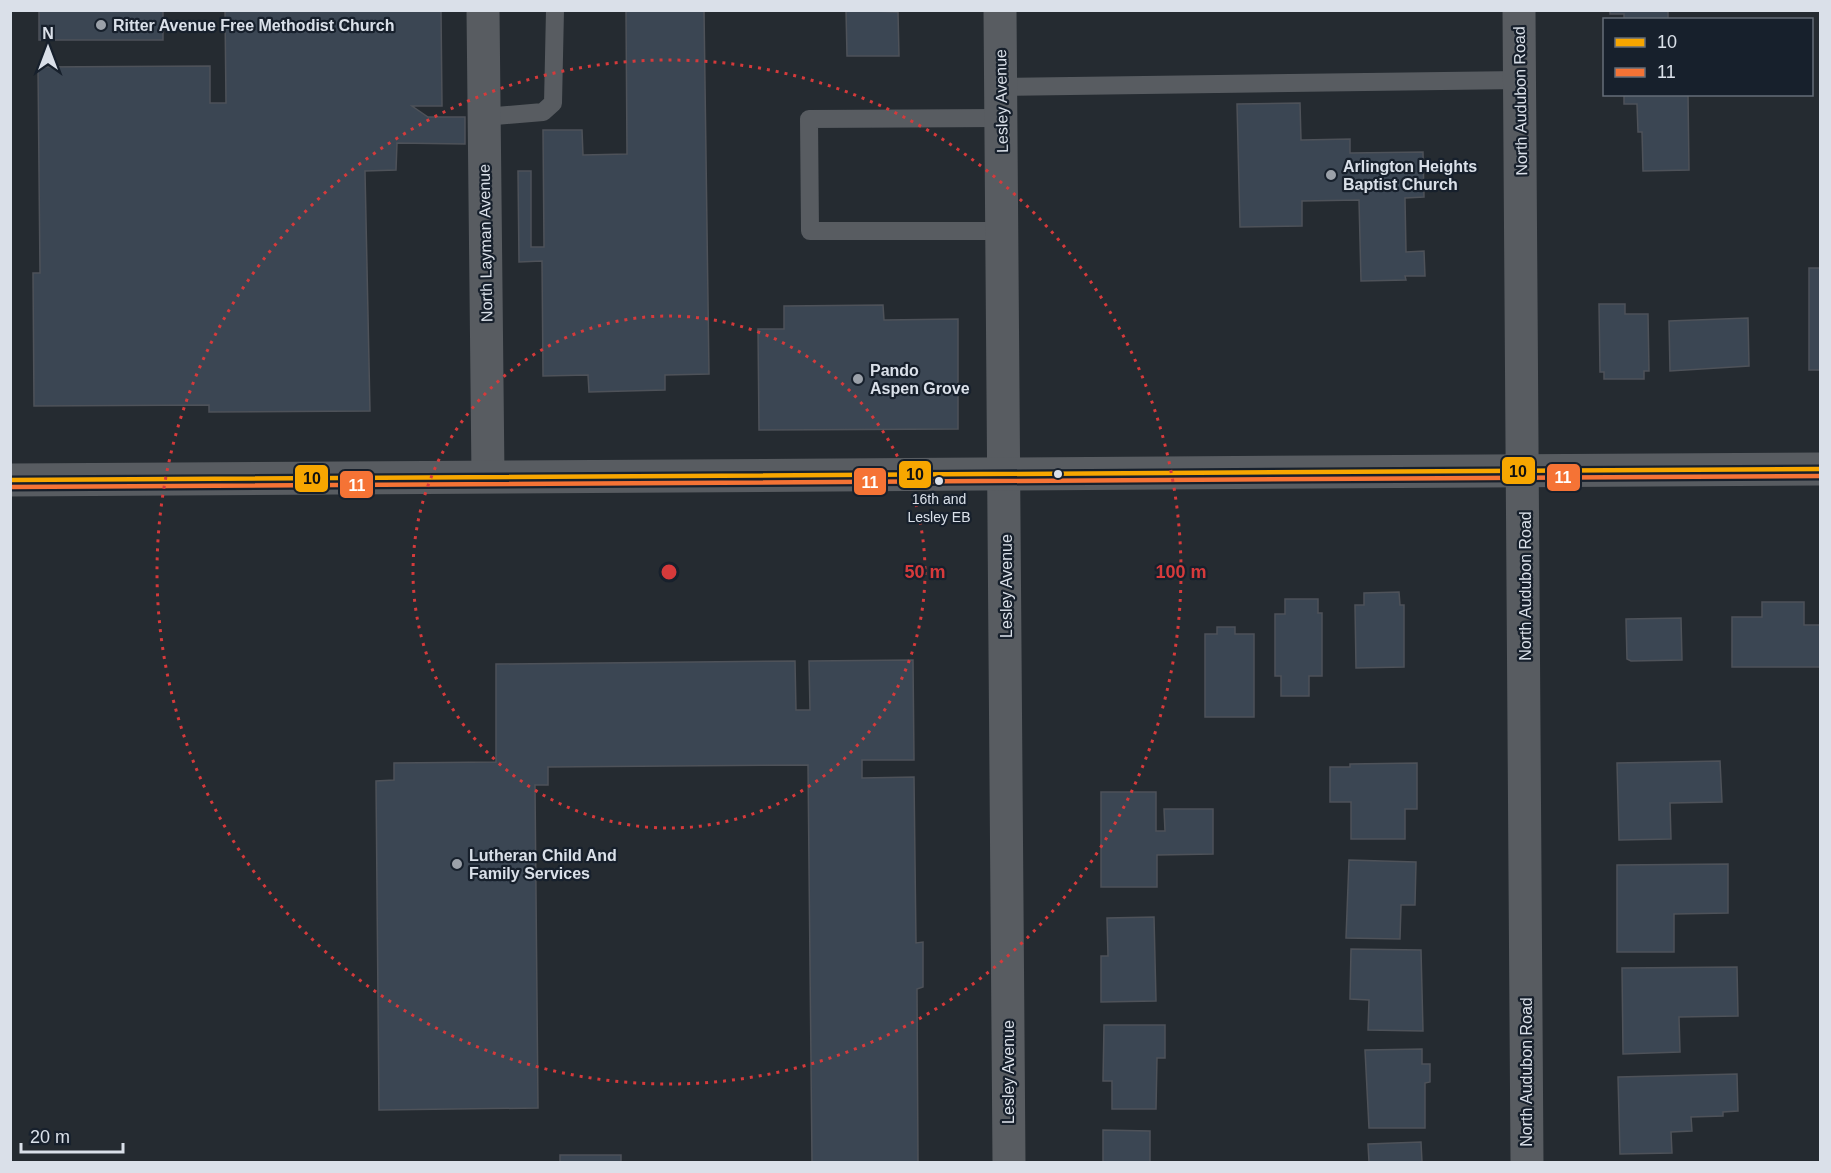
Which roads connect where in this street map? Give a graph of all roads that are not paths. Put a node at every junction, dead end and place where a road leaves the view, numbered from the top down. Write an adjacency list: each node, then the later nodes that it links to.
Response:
1 (483, 10): 7 (street, North Layman Avenue)
2 (555, 10): 7 (lane)
3 (1000, 10): 6 (street, Lesley Avenue)
4 (1519, 10): 5 (street, North Audubon Road)
5 (1520, 80): 6 (lane); 10 (street, North Audubon Road)
6 (1001, 102): 8 (street, Lesley Avenue); 8 (lane)
7 (484, 117): 12 (street, North Layman Avenue)
8 (1002, 231): 11 (street, Lesley Avenue)
9 (1821, 470): 10 (street)
10 (1524, 471): 11 (street); 15 (street, North Audubon Road)
11 (1005, 472): 12 (street); 14 (street, Lesley Avenue)
12 (488, 476): 13 (street)
13 (10, 480)
14 (1009, 1162)
15 (1527, 1162)

